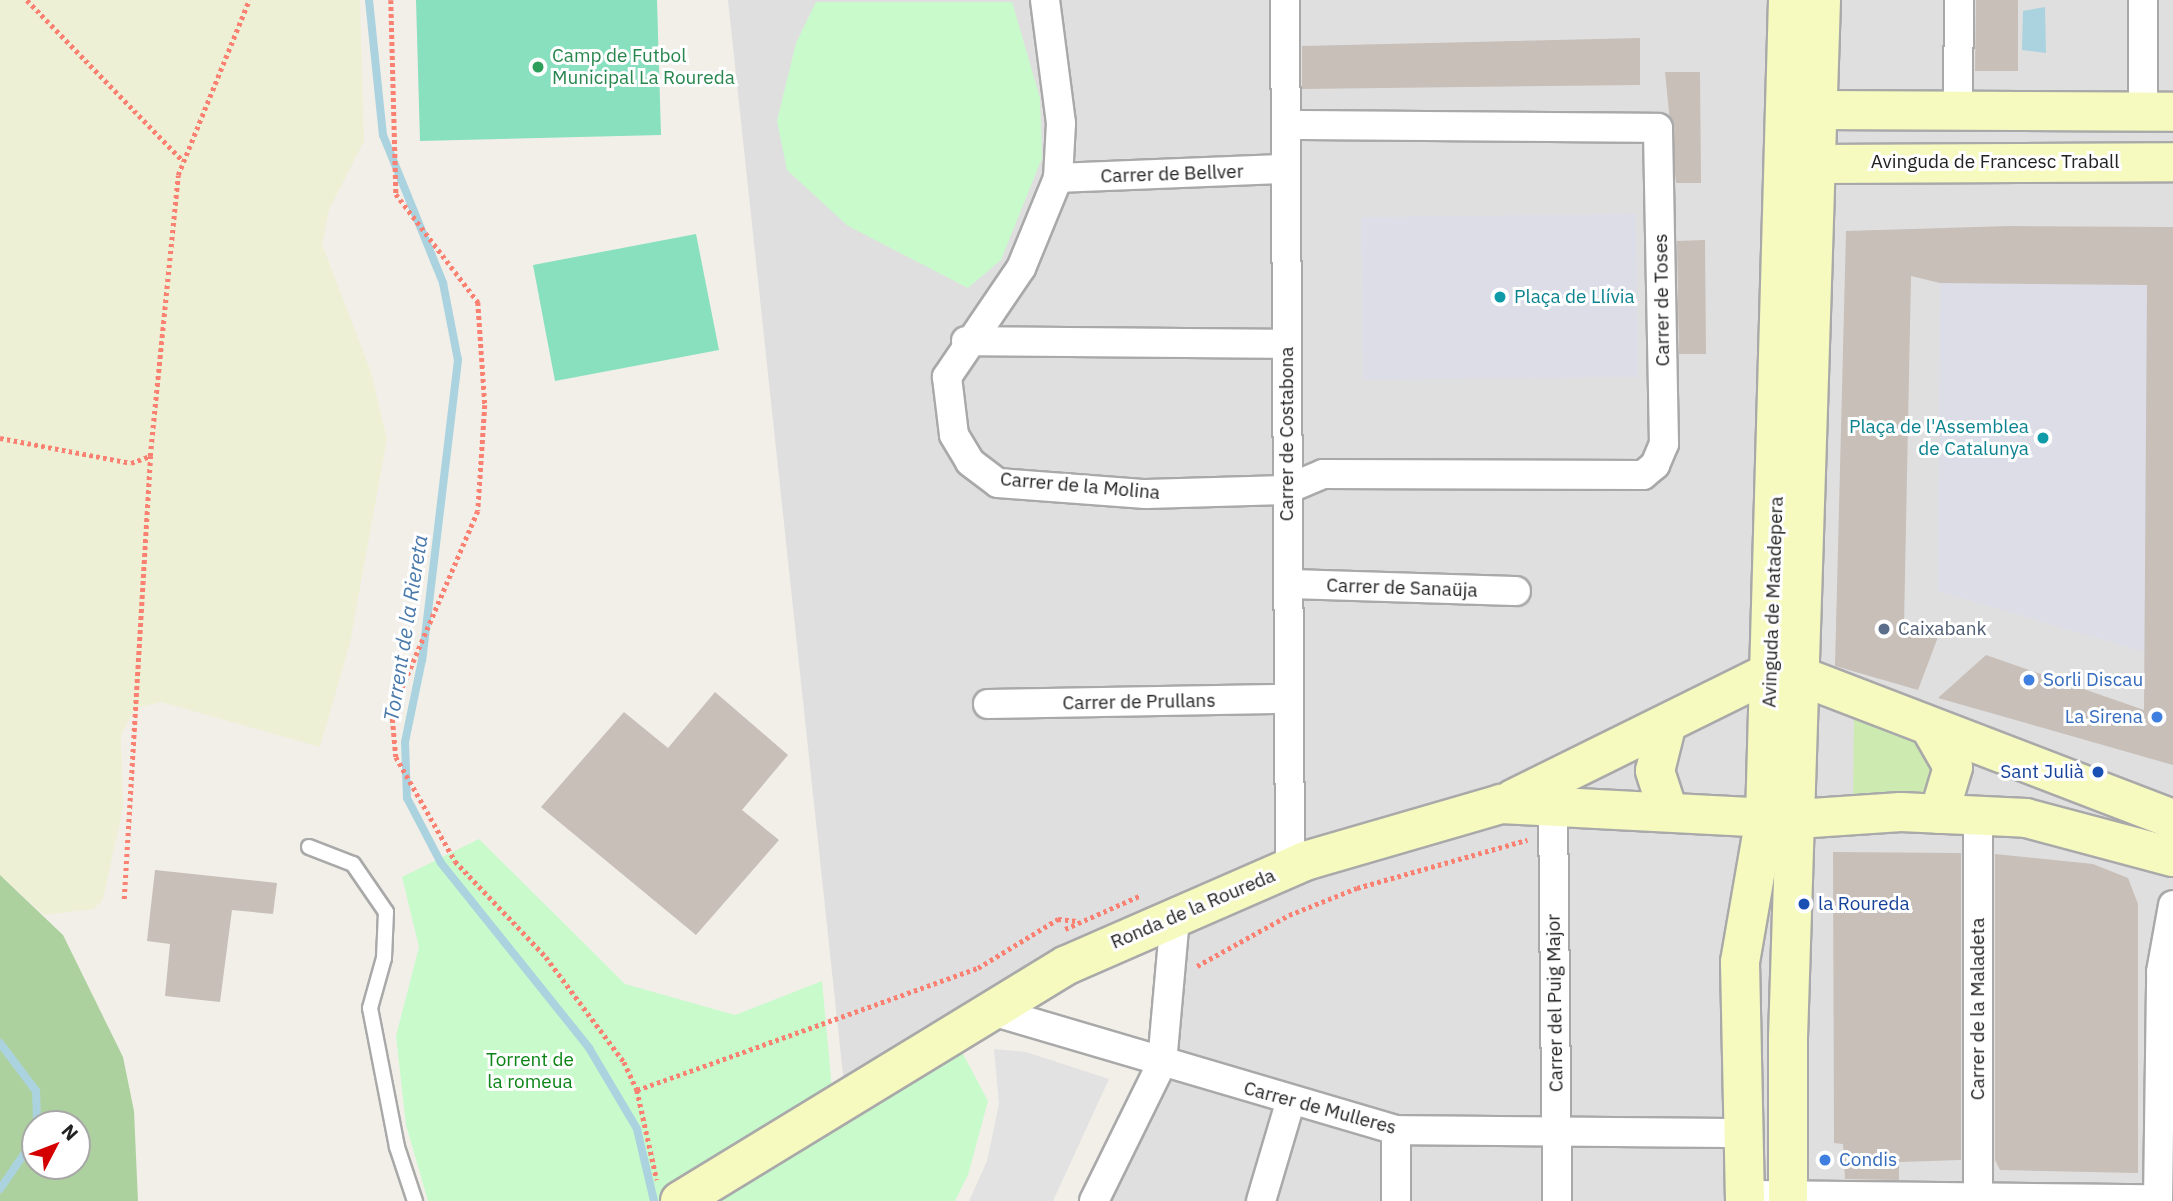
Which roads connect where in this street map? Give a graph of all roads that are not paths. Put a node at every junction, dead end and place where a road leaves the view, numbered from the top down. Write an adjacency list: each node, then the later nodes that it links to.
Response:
1 (1045, 0): 14 (street, Carrer de la Molina)
2 (1285, 0): 10 (street, Carrer de Costabona)
3 (1788, 0): 20 (street, Avinguda de Matadepera)
4 (1821, 0): 8 (street, Avinguda de Matadepera)
5 (1959, 0): 7 (street)
6 (2143, 0): 9 (street)
7 (1958, 107): 8 (street); 9 (street)
8 (1819, 110): 12 (street, Avinguda de Matadepera)
9 (2158, 111)
10 (1286, 125): 13 (street, Carrer de Costabona); 17 (street, Carrer de Toses)
11 (2173, 162): 12 (street, Avinguda de Francesc Traball)
12 (1818, 164): 20 (street, Avinguda de Matadepera)
13 (1286, 169): 14 (street, Carrer de Bellver); 16 (street, Carrer de Costabona)
14 (1058, 178): 15 (street, Carrer de la Molina)
15 (966, 341): 16 (street); 17 (street, Carrer de la Molina)
16 (1287, 344): 17 (street, Carrer de Costabona)
17 (1285, 491): 18 (street, Carrer de Costabona)
18 (1289, 584): 19 (street, Carrer de Sanaüja); 21 (street, Carrer de Costabona)
19 (1516, 591)
20 (1788, 674): 23 (street); 24 (street); 29 (street, Avinguda de Matadepera)
21 (1289, 699): 22 (street, Carrer de Prullans); 34 (street, Carrer de Costabona)
22 (989, 704)
23 (1666, 727): 25 (street); 26 (street)
24 (1930, 727): 27 (street); 30 (street)
25 (1501, 804): 31 (street, Ronda de la Roureda); 34 (street, Ronda de la Roureda)
26 (1667, 808): 29 (street, Ronda de la Roureda); 31 (street, Ronda de la Roureda)
27 (1939, 814): 28 (street, Ronda de la Roureda); 29 (street, Ronda de la Roureda)
28 (1978, 816): 33 (street, Ronda de la Roureda); 44 (street, Carrer de la Maladeta)
29 (1781, 818): 42 (street, Avinguda de Matadepera); 46 (street, Avinguda de Matadepera)
30 (2173, 819)
31 (1553, 821): 41 (street, Carrer del Puig Major)
32 (309, 847): 48 (lane)
33 (2173, 857)
34 (1290, 868): 36 (street, Ronda de la Roureda)
35 (2173, 905): 47 (street)
36 (1175, 917): 37 (street, Ronda de la Roureda); 38 (street)
37 (992, 1012): 38 (street, Carrer de Mulleres); 43 (street, Ronda de la Roureda)
38 (1162, 1063): 39 (street, Carrer de Mulleres); 49 (street)
39 (1290, 1103): 40 (street, Carrer de Mulleres); 50 (street)
40 (1396, 1130): 41 (street, Carrer de Mulleres); 51 (street)
41 (1556, 1130): 42 (street, Carrer de Mulleres); 52 (street, Carrer del Puig Major)
42 (1744, 1133): 45 (street, Avinguda de Matadepera)
43 (670, 1195)
44 (1978, 1197): 46 (street); 47 (street)
45 (1745, 1198): 46 (street)
46 (1788, 1198)
47 (2158, 1200)
48 (415, 1201)
49 (1094, 1201)
50 (1261, 1201)
51 (1396, 1201)
52 (1557, 1201)

